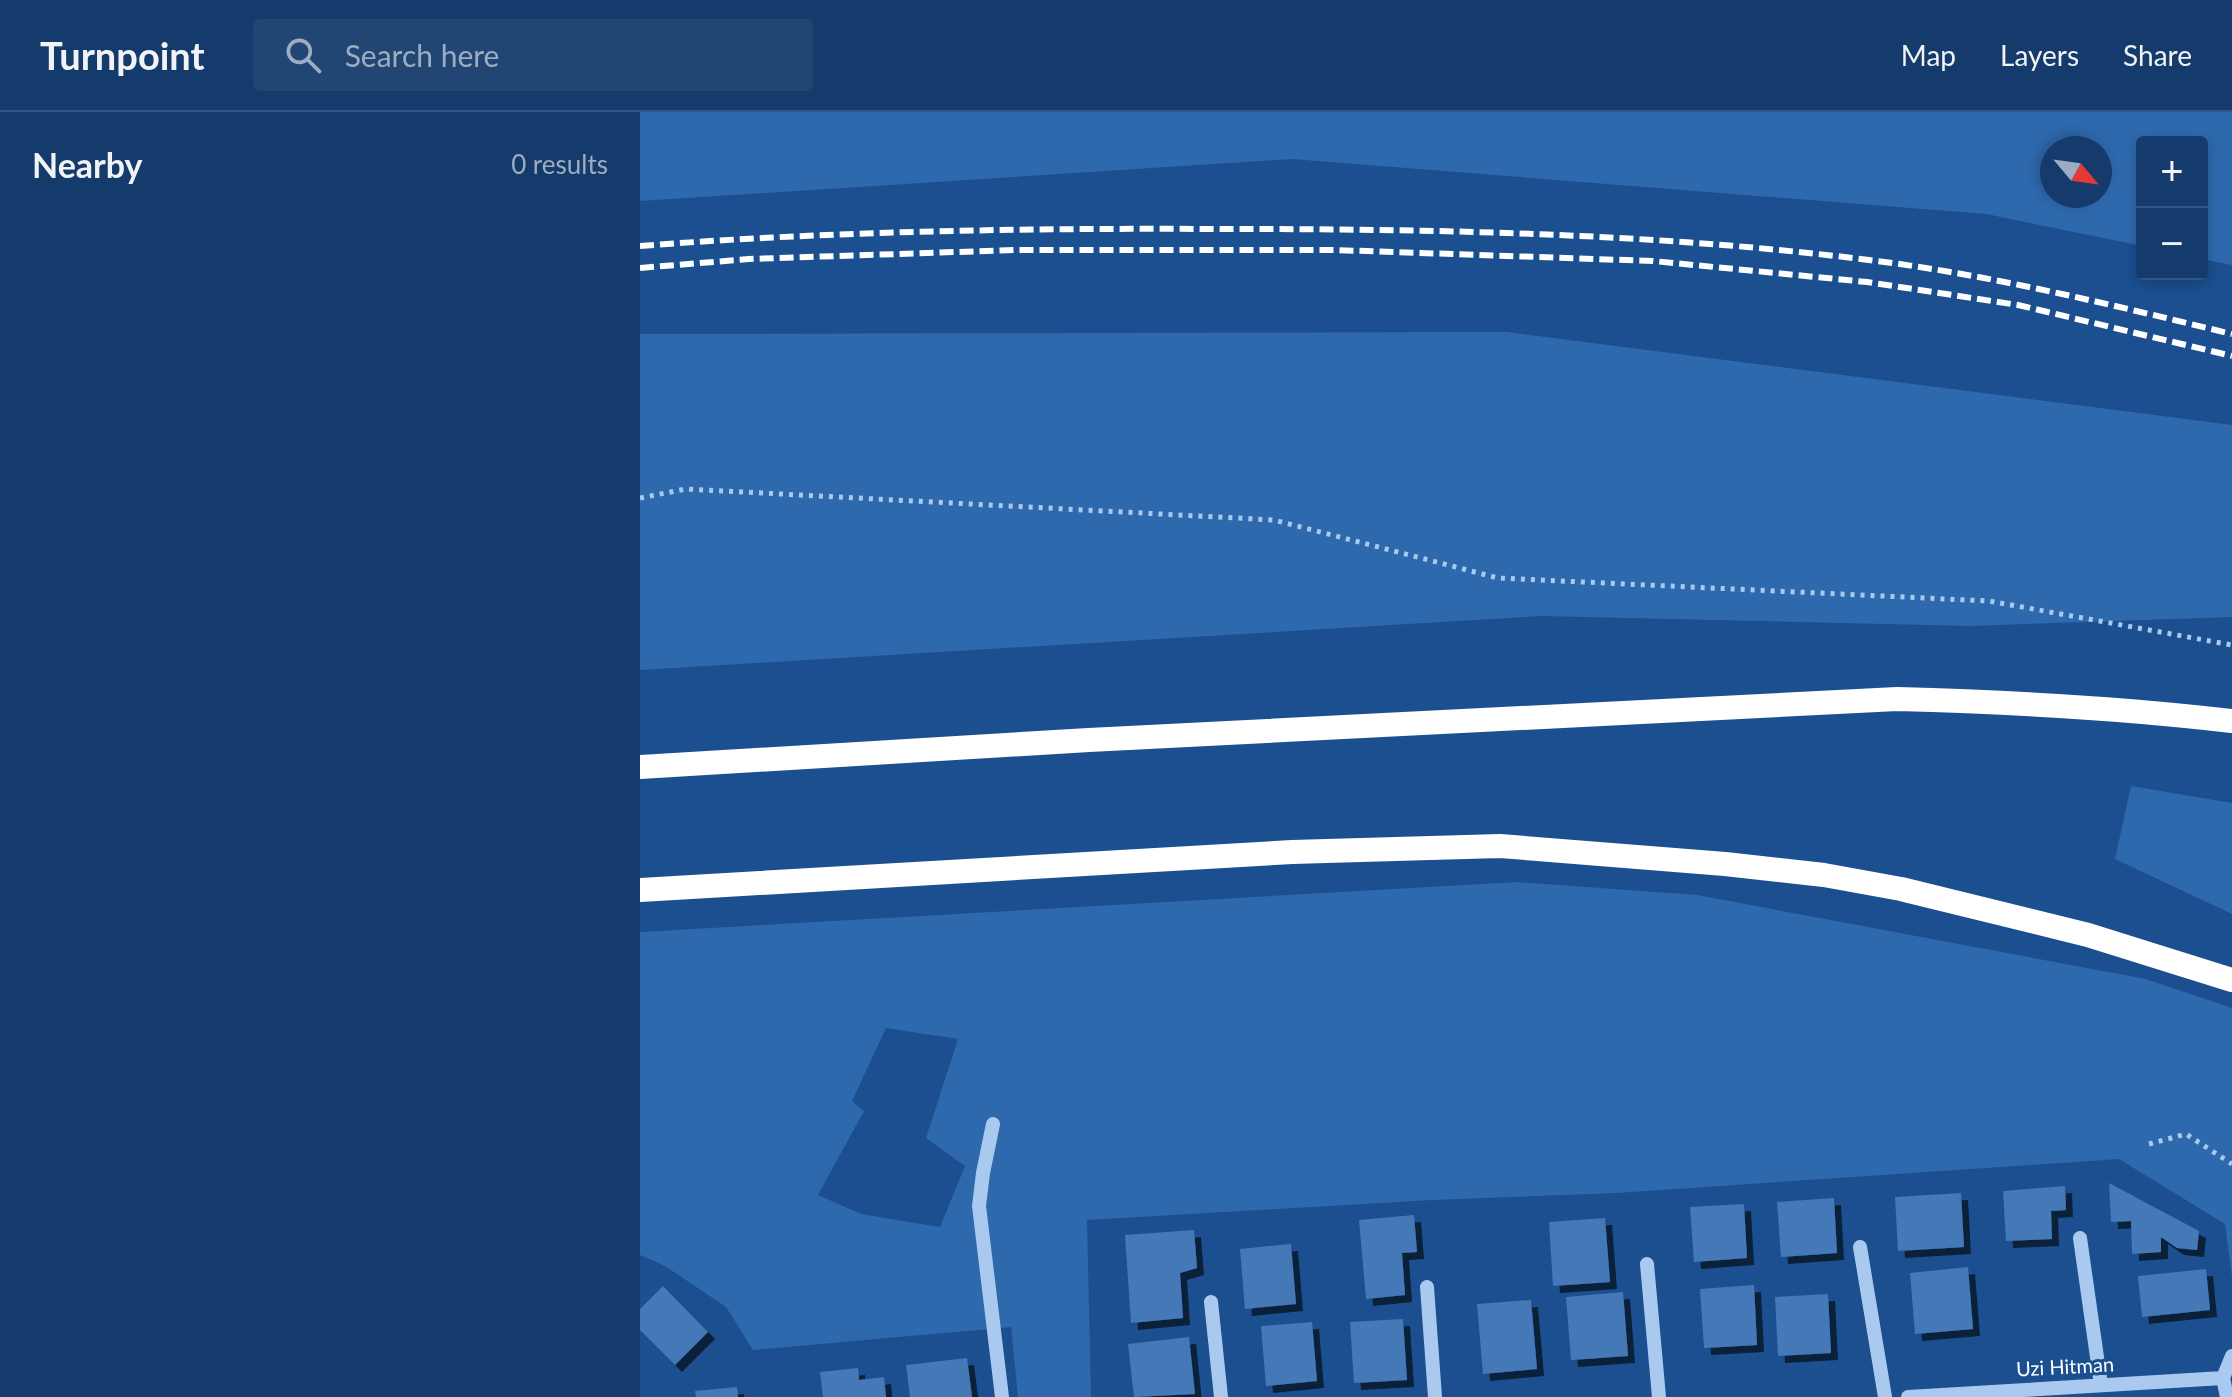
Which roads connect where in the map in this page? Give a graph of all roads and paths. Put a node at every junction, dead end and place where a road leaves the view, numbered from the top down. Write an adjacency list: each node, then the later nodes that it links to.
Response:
1 (640, 498): 2 (path)
2 (2232, 645)
3 (2232, 721): 4 (highway)
4 (640, 767)
5 (640, 890): 6 (highway)
6 (2232, 980)
7 (993, 1124): 18 (street)
8 (2149, 1144): 9 (path)
9 (2232, 1164)
10 (2080, 1238): 17 (street)
11 (1860, 1247): 22 (street)
12 (1647, 1264): 21 (street)
13 (1427, 1287): 20 (street)
14 (1211, 1302): 19 (street)
15 (2232, 1356): 16 (street)
16 (2223, 1378): 17 (street, Uzi Hitman); 24 (street)
17 (2101, 1385): 23 (street, Uzi Hitman)
18 (1002, 1397)
19 (1221, 1397)
20 (1435, 1397)
21 (1659, 1397)
22 (1885, 1397)
23 (1908, 1397)
24 (2227, 1397)

